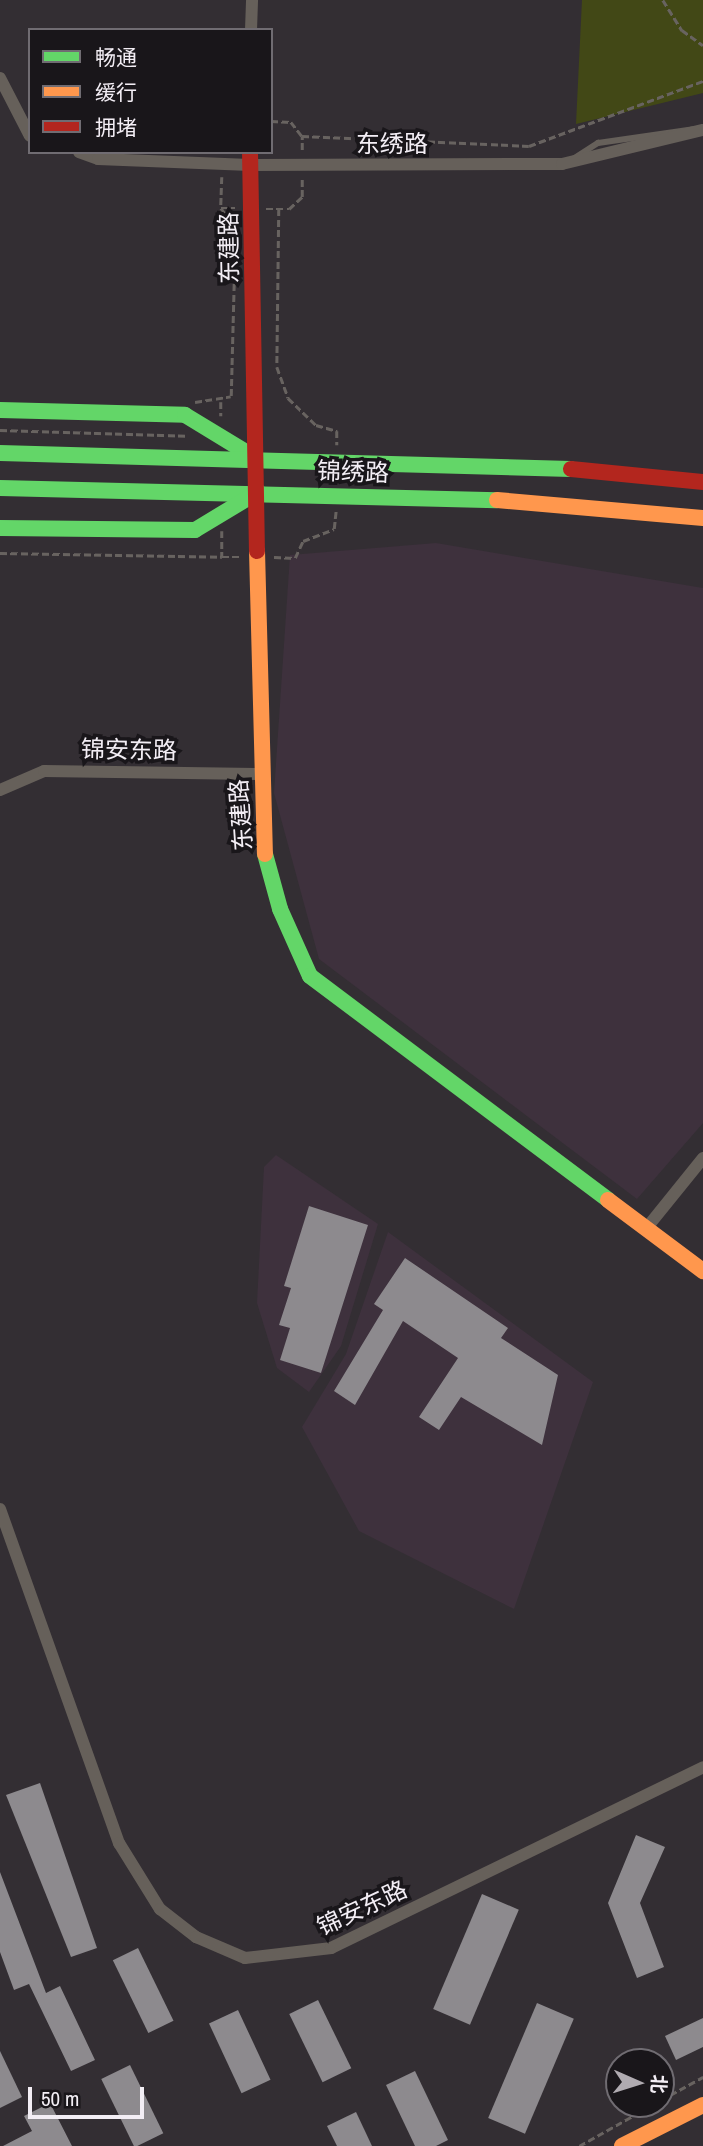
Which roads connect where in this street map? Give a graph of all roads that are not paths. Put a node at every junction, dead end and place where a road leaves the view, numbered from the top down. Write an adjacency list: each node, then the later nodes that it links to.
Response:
1 (251, 0): 2 (street)
2 (251, 28)
3 (0, 78): 5 (street)
4 (703, 130): 7 (street, 东绣路)
5 (28, 132)
6 (84, 154): 7 (street, 东绣路)
7 (250, 159): 10 (main road, 东建路)
8 (0, 410): 10 (main road)
9 (0, 453): 10 (main road, 锦绣路)
10 (257, 459): 11 (main road, 锦绣路); 13 (main road, 东建路)
11 (703, 482)
12 (0, 488): 13 (main road, 锦绣路)
13 (258, 492): 14 (main road, 锦绣路); 15 (main road); 16 (main road, 东建路)
14 (703, 518)
15 (0, 528)
16 (261, 774): 17 (street, 锦安东路); 19 (main road, 东建路)
17 (0, 790)
18 (703, 1158): 19 (street)
19 (649, 1224): 20 (main road, 东建路)
20 (703, 1270)
21 (0, 1508): 22 (street, 锦安东路)
22 (703, 1767)
23 (703, 2105): 24 (main road)
24 (622, 2146)

